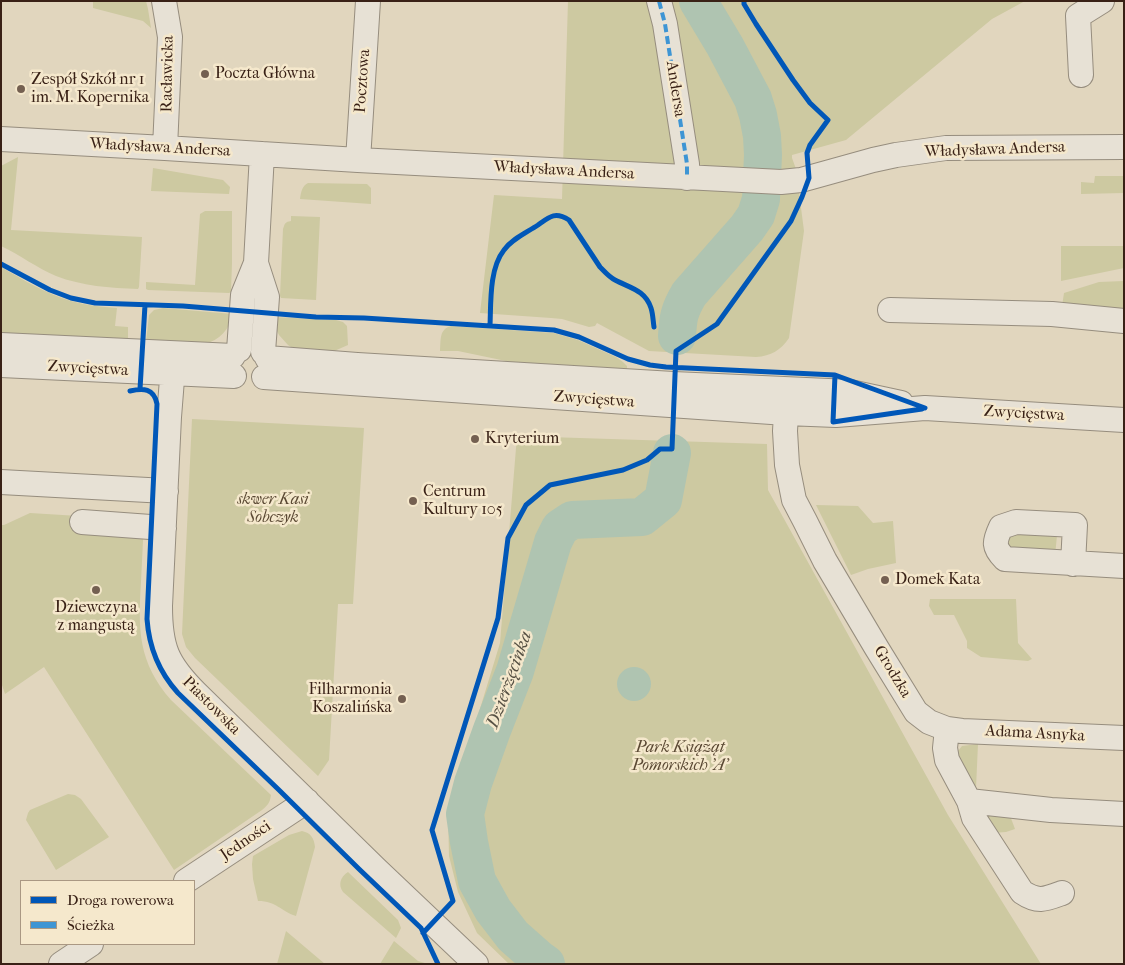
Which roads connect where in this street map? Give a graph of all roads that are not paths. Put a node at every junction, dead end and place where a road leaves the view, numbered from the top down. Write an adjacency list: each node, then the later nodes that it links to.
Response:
1 (164, 1): 8 (street, Racławicka)
2 (368, 1): 10 (street, Pocztowa)
3 (659, 1): 11 (street, Andersa)
4 (1102, 1): 5 (street)
5 (1081, 75)
6 (1, 140): 8 (street, Władysława Andersa)
7 (1124, 147): 11 (street, Władysława Andersa)
8 (165, 148): 9 (street, Władysława Andersa)
9 (262, 154): 10 (street, Władysława Andersa); 12 (street)
10 (358, 160): 11 (street, Władysława Andersa)
11 (687, 178)
12 (256, 263): 16 (street); 17 (street)
13 (890, 310): 14 (street)
14 (1124, 321)
15 (1, 345): 18 (street, Zwycięstwa)
16 (235, 361): 17 (street, Zwycięstwa); 17 (street, Zwycięstwa); 18 (street, Zwycięstwa)
17 (264, 362): 20 (street, Zwycięstwa); 22 (street, Zwycięstwa)
18 (173, 363): 19 (street, Zwycięstwa); 25 (street, Piastowska)
19 (1, 365)
20 (787, 389): 21 (street, Zwycięstwa); 22 (street, Grodzka)
21 (925, 408): 22 (street, Zwycięstwa); 23 (street, Zwycięstwa)
22 (786, 413): 30 (street, Grodzka)
23 (1124, 420)
24 (1, 482): 25 (street)
25 (166, 490): 27 (street, Piastowska)
26 (82, 522): 27 (street)
27 (164, 528): 32 (street, Piastowska)
28 (1073, 564): 29 (street)
29 (1124, 566)
30 (947, 729): 31 (street, Adama Asnyka); 33 (street)
31 (1124, 738)
32 (307, 801): 35 (street, Jedności); 39 (street, Piastowska)
33 (969, 801): 34 (street); 36 (street)
34 (1124, 814)
35 (188, 880)
36 (1062, 893)
37 (90, 945): 38 (street)
38 (61, 964)
39 (476, 964)

